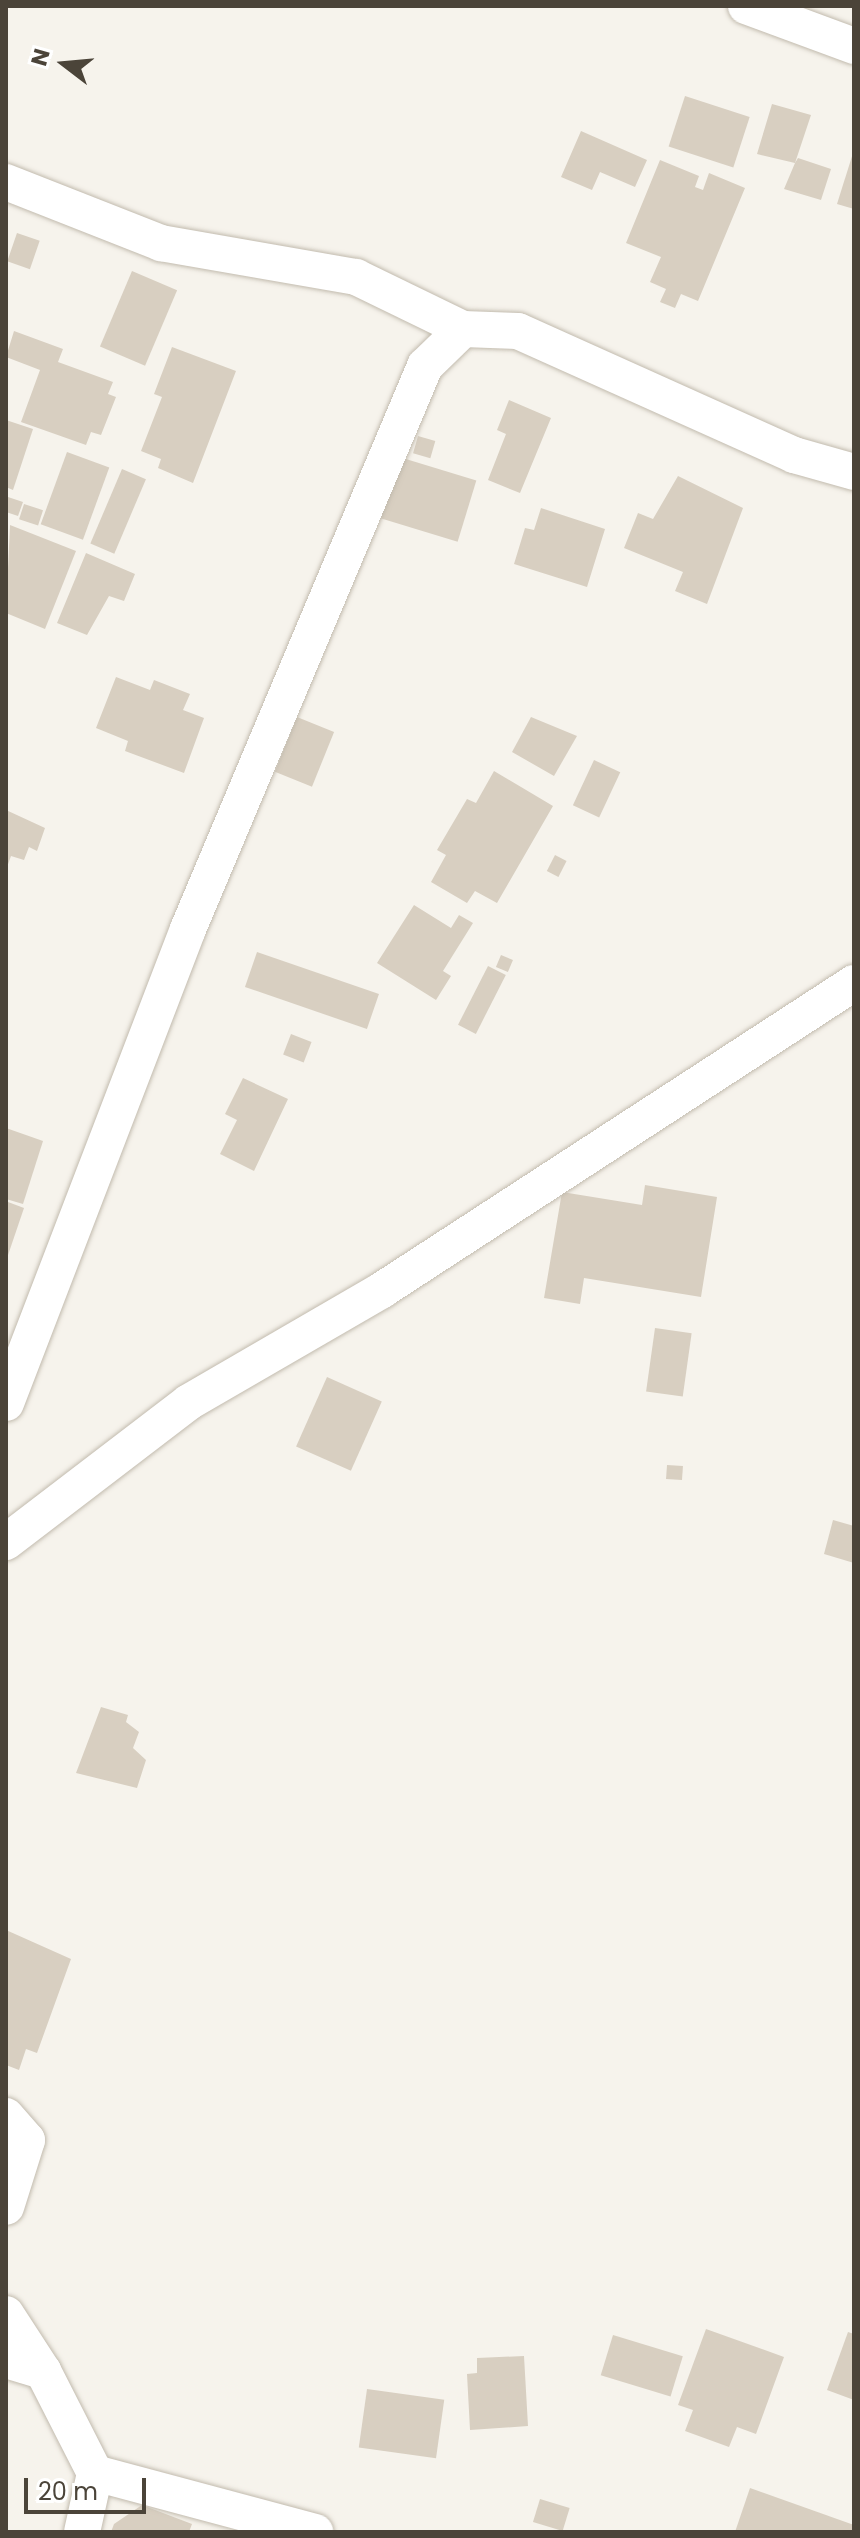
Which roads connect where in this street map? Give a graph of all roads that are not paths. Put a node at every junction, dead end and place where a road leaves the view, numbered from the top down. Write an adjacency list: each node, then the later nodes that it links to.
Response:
1 (746, 6): 2 (street)
2 (854, 46)
3 (6, 182): 4 (street)
4 (463, 329): 5 (street); 7 (street)
5 (854, 472)
6 (854, 983): 9 (street)
7 (13, 1364): 8 (street)
8 (6, 1403)
9 (6, 1542)
10 (6, 2116): 11 (street)
11 (6, 2207)
12 (6, 2314): 14 (street)
13 (6, 2360): 14 (street)
14 (43, 2371): 15 (street)
15 (95, 2473): 16 (street); 17 (street)
16 (82, 2532)
17 (315, 2532)

